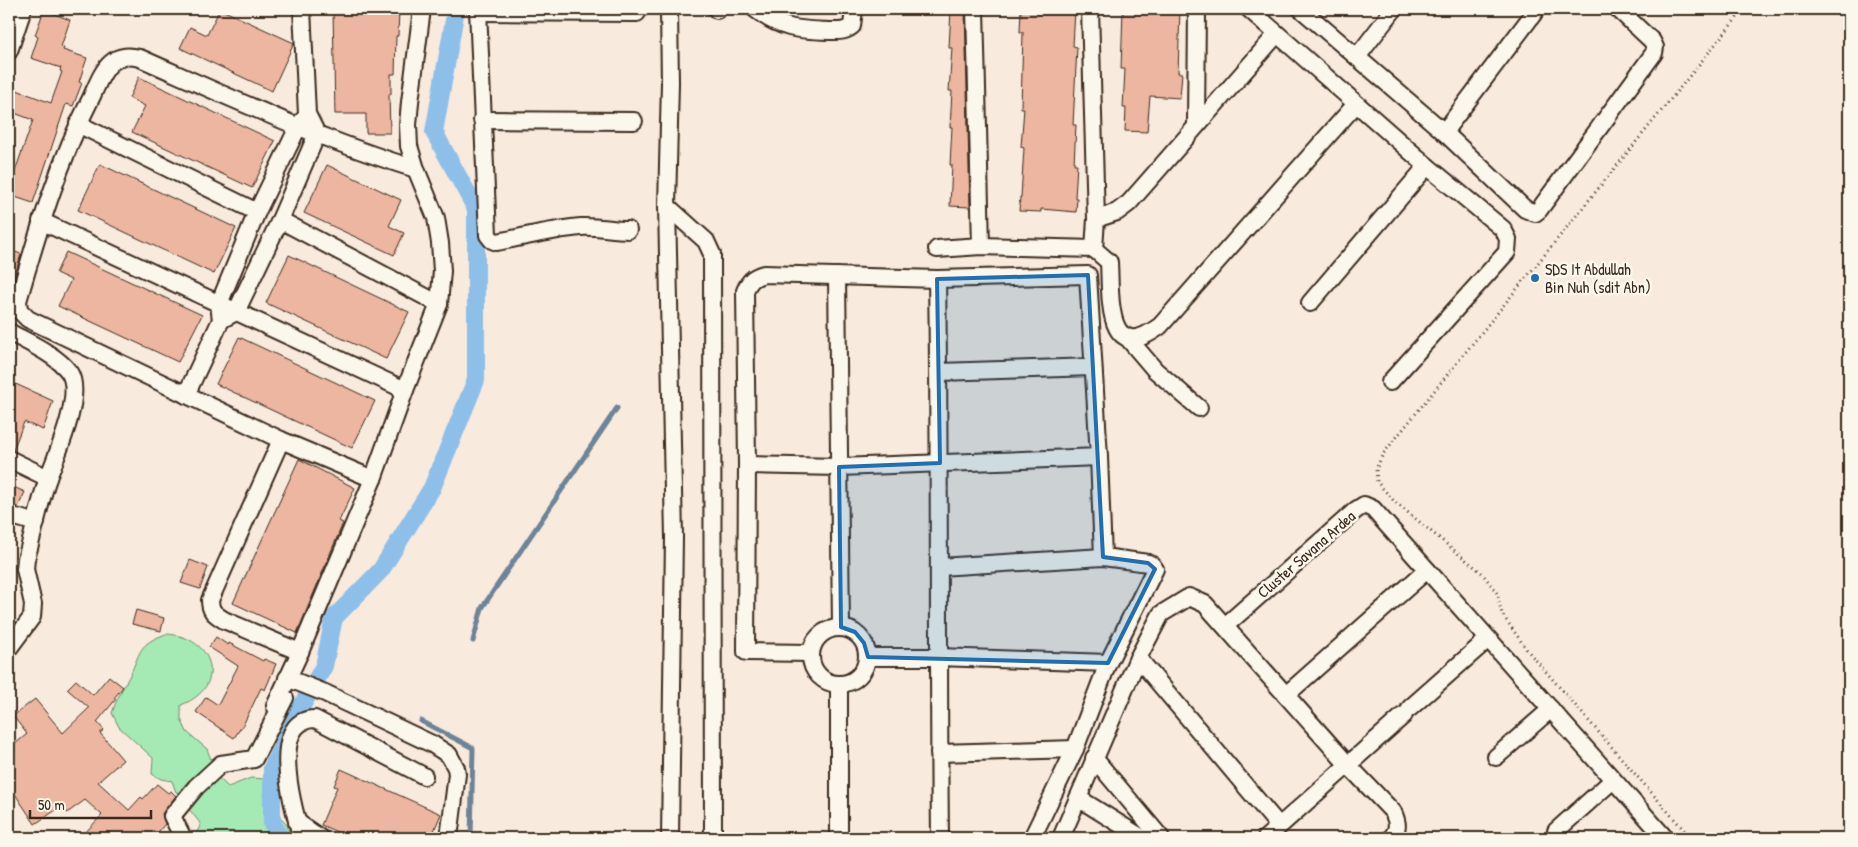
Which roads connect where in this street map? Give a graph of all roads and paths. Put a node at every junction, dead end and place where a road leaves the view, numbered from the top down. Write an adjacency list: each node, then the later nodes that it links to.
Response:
1 (23, 9): 19 (street)
2 (301, 9): 22 (street)
3 (422, 9): 30 (street)
4 (669, 9): 31 (street)
5 (755, 9): 6 (street)
6 (854, 9)
7 (975, 9): 37 (street)
8 (1090, 9): 33 (street)
9 (1198, 9): 26 (street)
10 (1249, 9): 18 (street)
11 (1302, 9): 20 (street)
12 (1394, 9): 20 (street)
13 (1536, 9): 27 (street)
14 (1618, 9): 27 (street)
15 (1744, 9): 108 (path)
16 (478, 10): 17 (street); 23 (street)
17 (637, 14)
18 (1277, 34): 21 (street); 26 (street)
19 (9, 51)
20 (1357, 57): 27 (street)
21 (1356, 104): 29 (street); 47 (street)
22 (302, 120): 25 (street); 28 (street); 32 (street)
23 (482, 120): 24 (street); 36 (street)
24 (634, 121)
25 (78, 124): 32 (street); 35 (street)
26 (1196, 124): 33 (street)
27 (1444, 132)
28 (317, 134): 30 (street); 34 (street)
29 (1427, 166): 42 (street); 50 (street)
30 (416, 169): 43 (street)
31 (667, 206): 97 (street); 98 (street)
32 (257, 212): 44 (street)
33 (1096, 219): 39 (street)
34 (280, 220): 43 (street); 45 (street)
35 (41, 221): 44 (street); 52 (street)
36 (628, 230)
37 (981, 246): 38 (street); 39 (street)
38 (937, 249)
39 (1094, 249): 47 (street)
40 (837, 276): 41 (street); 58 (street); 59 (street)
41 (937, 279): 48 (street); 49 (street)
42 (1310, 303)
43 (439, 304): 51 (street)
44 (220, 312): 45 (street); 52 (street)
45 (236, 312): 51 (street)
46 (9, 332): 60 (street)
47 (1126, 336): 53 (street)
48 (1093, 367): 49 (street); 55 (street)
49 (939, 372): 57 (street)
50 (1390, 382)
51 (406, 390): 61 (street)
52 (186, 395): 54 (street)
53 (1199, 408)
54 (281, 440): 61 (street); 71 (street)
55 (1099, 457): 57 (street); 64 (street)
56 (9, 459): 60 (street)
57 (940, 463): 59 (street); 65 (street)
58 (747, 464): 59 (street); 72 (street)
59 (839, 467): 68 (street)
60 (48, 478): 63 (street)
61 (373, 479): 71 (street)
62 (9, 515): 63 (street)
63 (36, 523): 70 (street)
64 (1103, 557): 65 (street); 76 (street)
65 (939, 566): 74 (street)
66 (1427, 570): 67 (street, Cluster Savana Ardea); 69 (street, Cluster Savana Ardea); 79 (street)
67 (1225, 626): 75 (street); 79 (street)
68 (841, 628): 72 (street); 73 (street)
69 (1488, 639): 81 (street, Cluster Savana Ardea); 86 (street)
70 (9, 648)
71 (300, 652): 77 (street)
72 (810, 654): 78 (street)
73 (868, 657): 74 (street); 78 (street)
74 (938, 657): 76 (street); 83 (street)
75 (1138, 658): 84 (street); 91 (street)
76 (1108, 662): 82 (street)
77 (292, 680): 80 (street); 93 (street); 96 (street)
78 (839, 685): 99 (street)
79 (1286, 694): 86 (street)
80 (274, 706)
81 (1550, 709): 85 (street); 88 (street, Cluster Savana Ardea)
82 (1075, 749): 83 (street); 101 (street)
83 (939, 753): 100 (street)
84 (1094, 758): 89 (street); 104 (street)
85 (1496, 758)
86 (1348, 765): 91 (street); 106 (street)
87 (424, 776): 90 (street)
88 (1613, 780): 92 (street); 107 (street, Cluster Savana Ardea)
89 (1078, 798): 102 (street); 103 (street)
90 (297, 822): 94 (street); 95 (street)
91 (1279, 826): 105 (street)
92 (1556, 831)
93 (183, 838)
94 (302, 838)
95 (320, 838)
96 (449, 838)
97 (670, 838)
98 (713, 838)
99 (839, 838)
100 (940, 838)
101 (1032, 838)
102 (1061, 838)
103 (1142, 838)
104 (1161, 838)
105 (1266, 838)
106 (1391, 838)
107 (1665, 838)
108 (1691, 838)

